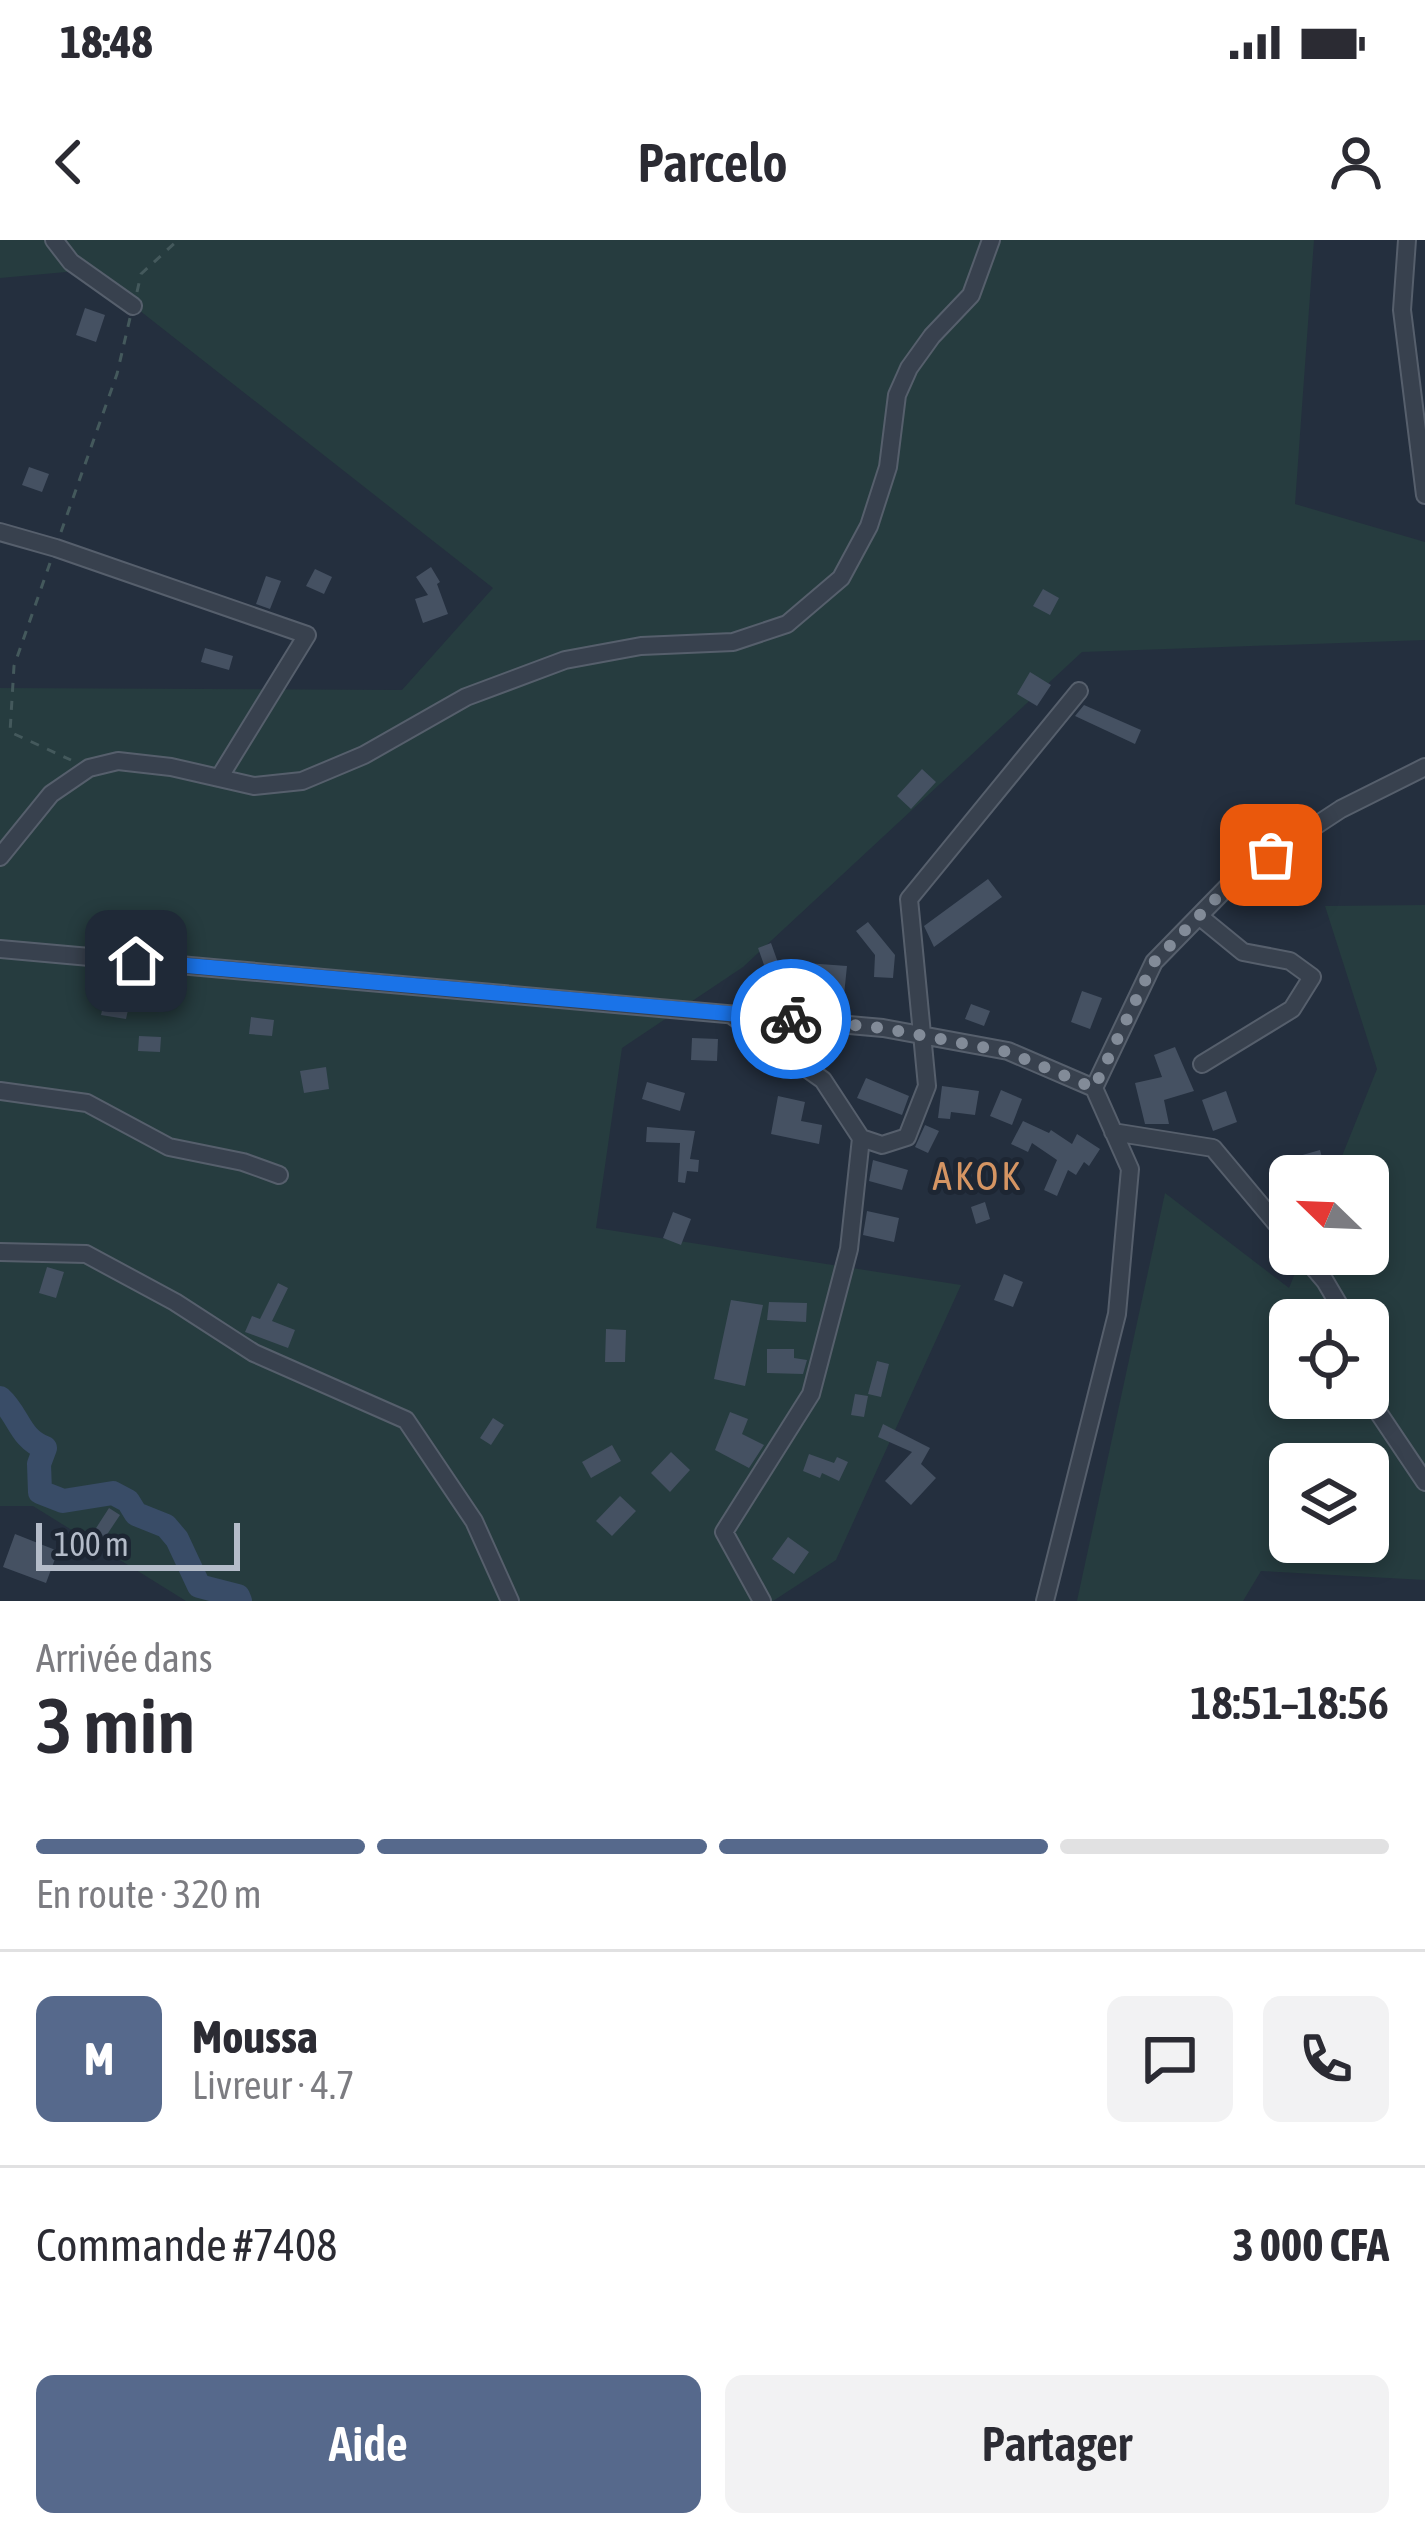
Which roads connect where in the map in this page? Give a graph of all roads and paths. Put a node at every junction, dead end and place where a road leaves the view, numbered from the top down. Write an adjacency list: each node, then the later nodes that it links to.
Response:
1 (54, 240): 5 (street)
2 (178, 240): 5 (path)
3 (991, 240): 12 (street)
4 (1407, 240): 6 (street)
5 (133, 306): 8 (path)
6 (1425, 495)
7 (0, 532): 8 (street)
8 (56, 548): 11 (path); 12 (street)
9 (1079, 691): 17 (street)
10 (1425, 767): 14 (street)
11 (89, 768): 12 (street); 13 (street)
12 (218, 778)
13 (0, 857)
14 (1199, 916): 18 (street); 19 (street)
15 (0, 949): 16 (street)
16 (729, 1014): 17 (street); 22 (street)
17 (920, 1035): 19 (street); 22 (street)
18 (1202, 1064)
19 (1094, 1088): 21 (street)
20 (0, 1091): 23 (street)
21 (1114, 1132): 24 (street); 30 (street)
22 (861, 1138): 29 (street)
23 (279, 1175)
24 (1269, 1215)
25 (0, 1252): 28 (street)
26 (1383, 1419): 27 (street)
27 (1425, 1482)
28 (510, 1601)
29 (762, 1601)
30 (1045, 1601)

